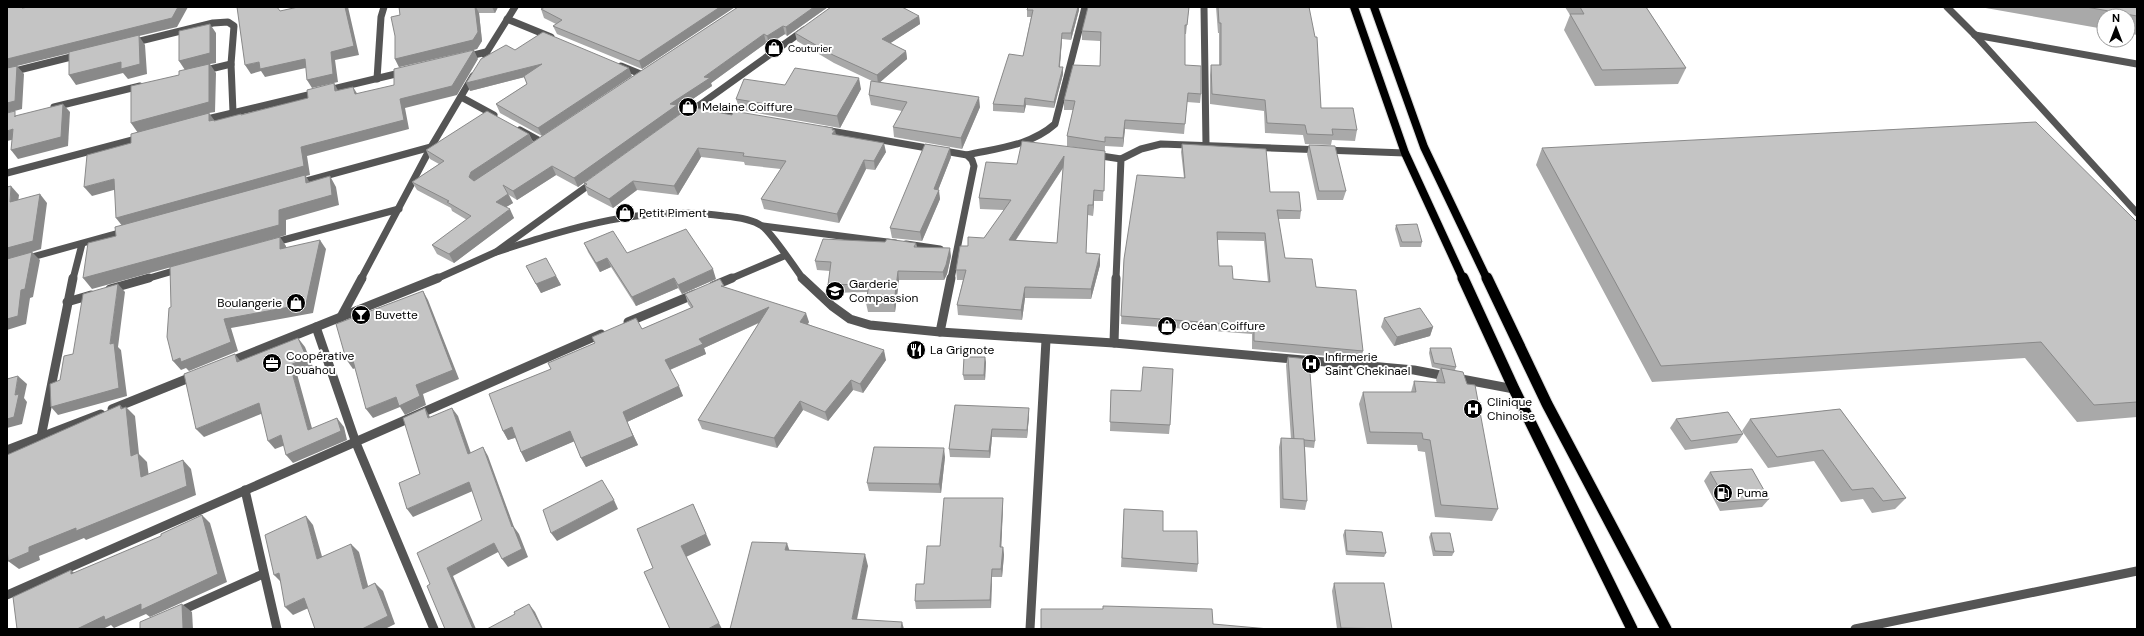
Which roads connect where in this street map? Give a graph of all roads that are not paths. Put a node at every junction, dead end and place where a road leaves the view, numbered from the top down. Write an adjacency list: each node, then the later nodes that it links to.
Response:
1 (384, 7): 24 (street)
2 (515, 7): 8 (street)
3 (1085, 7): 38 (street)
4 (1204, 7): 39 (street)
5 (1354, 7): 44 (main road)
6 (1374, 7): 82 (main road)
7 (1947, 7): 10 (street)
8 (507, 19): 11 (street); 13 (street)
9 (810, 25): 28 (street)
10 (1975, 35): 18 (street); 51 (street)
11 (557, 40)
12 (122, 45): 17 (street)
13 (486, 52): 15 (street); 27 (street)
14 (83, 54): 21 (street)
15 (457, 59)
16 (614, 63): 23 (street)
17 (231, 64): 22 (street); 30 (street)
18 (2137, 64)
19 (413, 70): 24 (street)
20 (649, 70): 23 (street)
21 (7, 73)
22 (192, 73)
23 (642, 75): 25 (street)
24 (377, 79): 30 (street)
25 (636, 79)
26 (146, 84): 29 (street)
27 (461, 97): 33 (street); 41 (street)
28 (696, 108): 31 (street); 32 (street)
29 (46, 109)
30 (233, 112): 34 (street)
31 (683, 117)
32 (750, 117)
33 (501, 120)
34 (196, 122)
35 (515, 127): 42 (street)
36 (821, 130): 45 (street)
37 (151, 135): 47 (street)
38 (1023, 144): 40 (street); 45 (street)
39 (1206, 145): 44 (street); 46 (street)
40 (1038, 146)
41 (431, 147): 49 (street); 50 (street)
42 (536, 147)
43 (1084, 153): 46 (street)
44 (1404, 153): 69 (main road)
45 (967, 155): 56 (street)
46 (1122, 159): 66 (street)
47 (7, 173)
48 (600, 177): 57 (street)
49 (293, 185)
50 (399, 209): 55 (street); 62 (street)
51 (2137, 213)
52 (763, 226): 56 (street); 57 (street); 58 (street)
53 (135, 229): 54 (street)
54 (82, 244): 59 (street); 61 (street)
55 (261, 246)
56 (957, 251): 64 (street)
57 (496, 252): 62 (street)
58 (784, 256): 64 (street); 71 (street)
59 (7, 264)
60 (186, 267): 61 (street)
61 (67, 302): 70 (street)
62 (341, 317): 63 (street)
63 (316, 327): 67 (street); 71 (street)
64 (940, 332): 65 (street)
65 (1046, 340): 66 (street); 80 (street)
66 (1114, 343): 69 (street)
67 (218, 366)
68 (204, 372): 70 (street)
69 (1514, 389): 81 (main road)
70 (41, 437): 72 (street)
71 (356, 443): 73 (street); 79 (street)
72 (7, 450)
73 (245, 490): 75 (street); 76 (street)
74 (2137, 571): 83 (street)
75 (262, 574): 77 (street); 78 (street)
76 (7, 595)
77 (168, 616)
78 (277, 629)
79 (434, 629)
80 (1030, 629)
81 (1632, 629)
82 (1666, 629)
83 (1855, 629)

